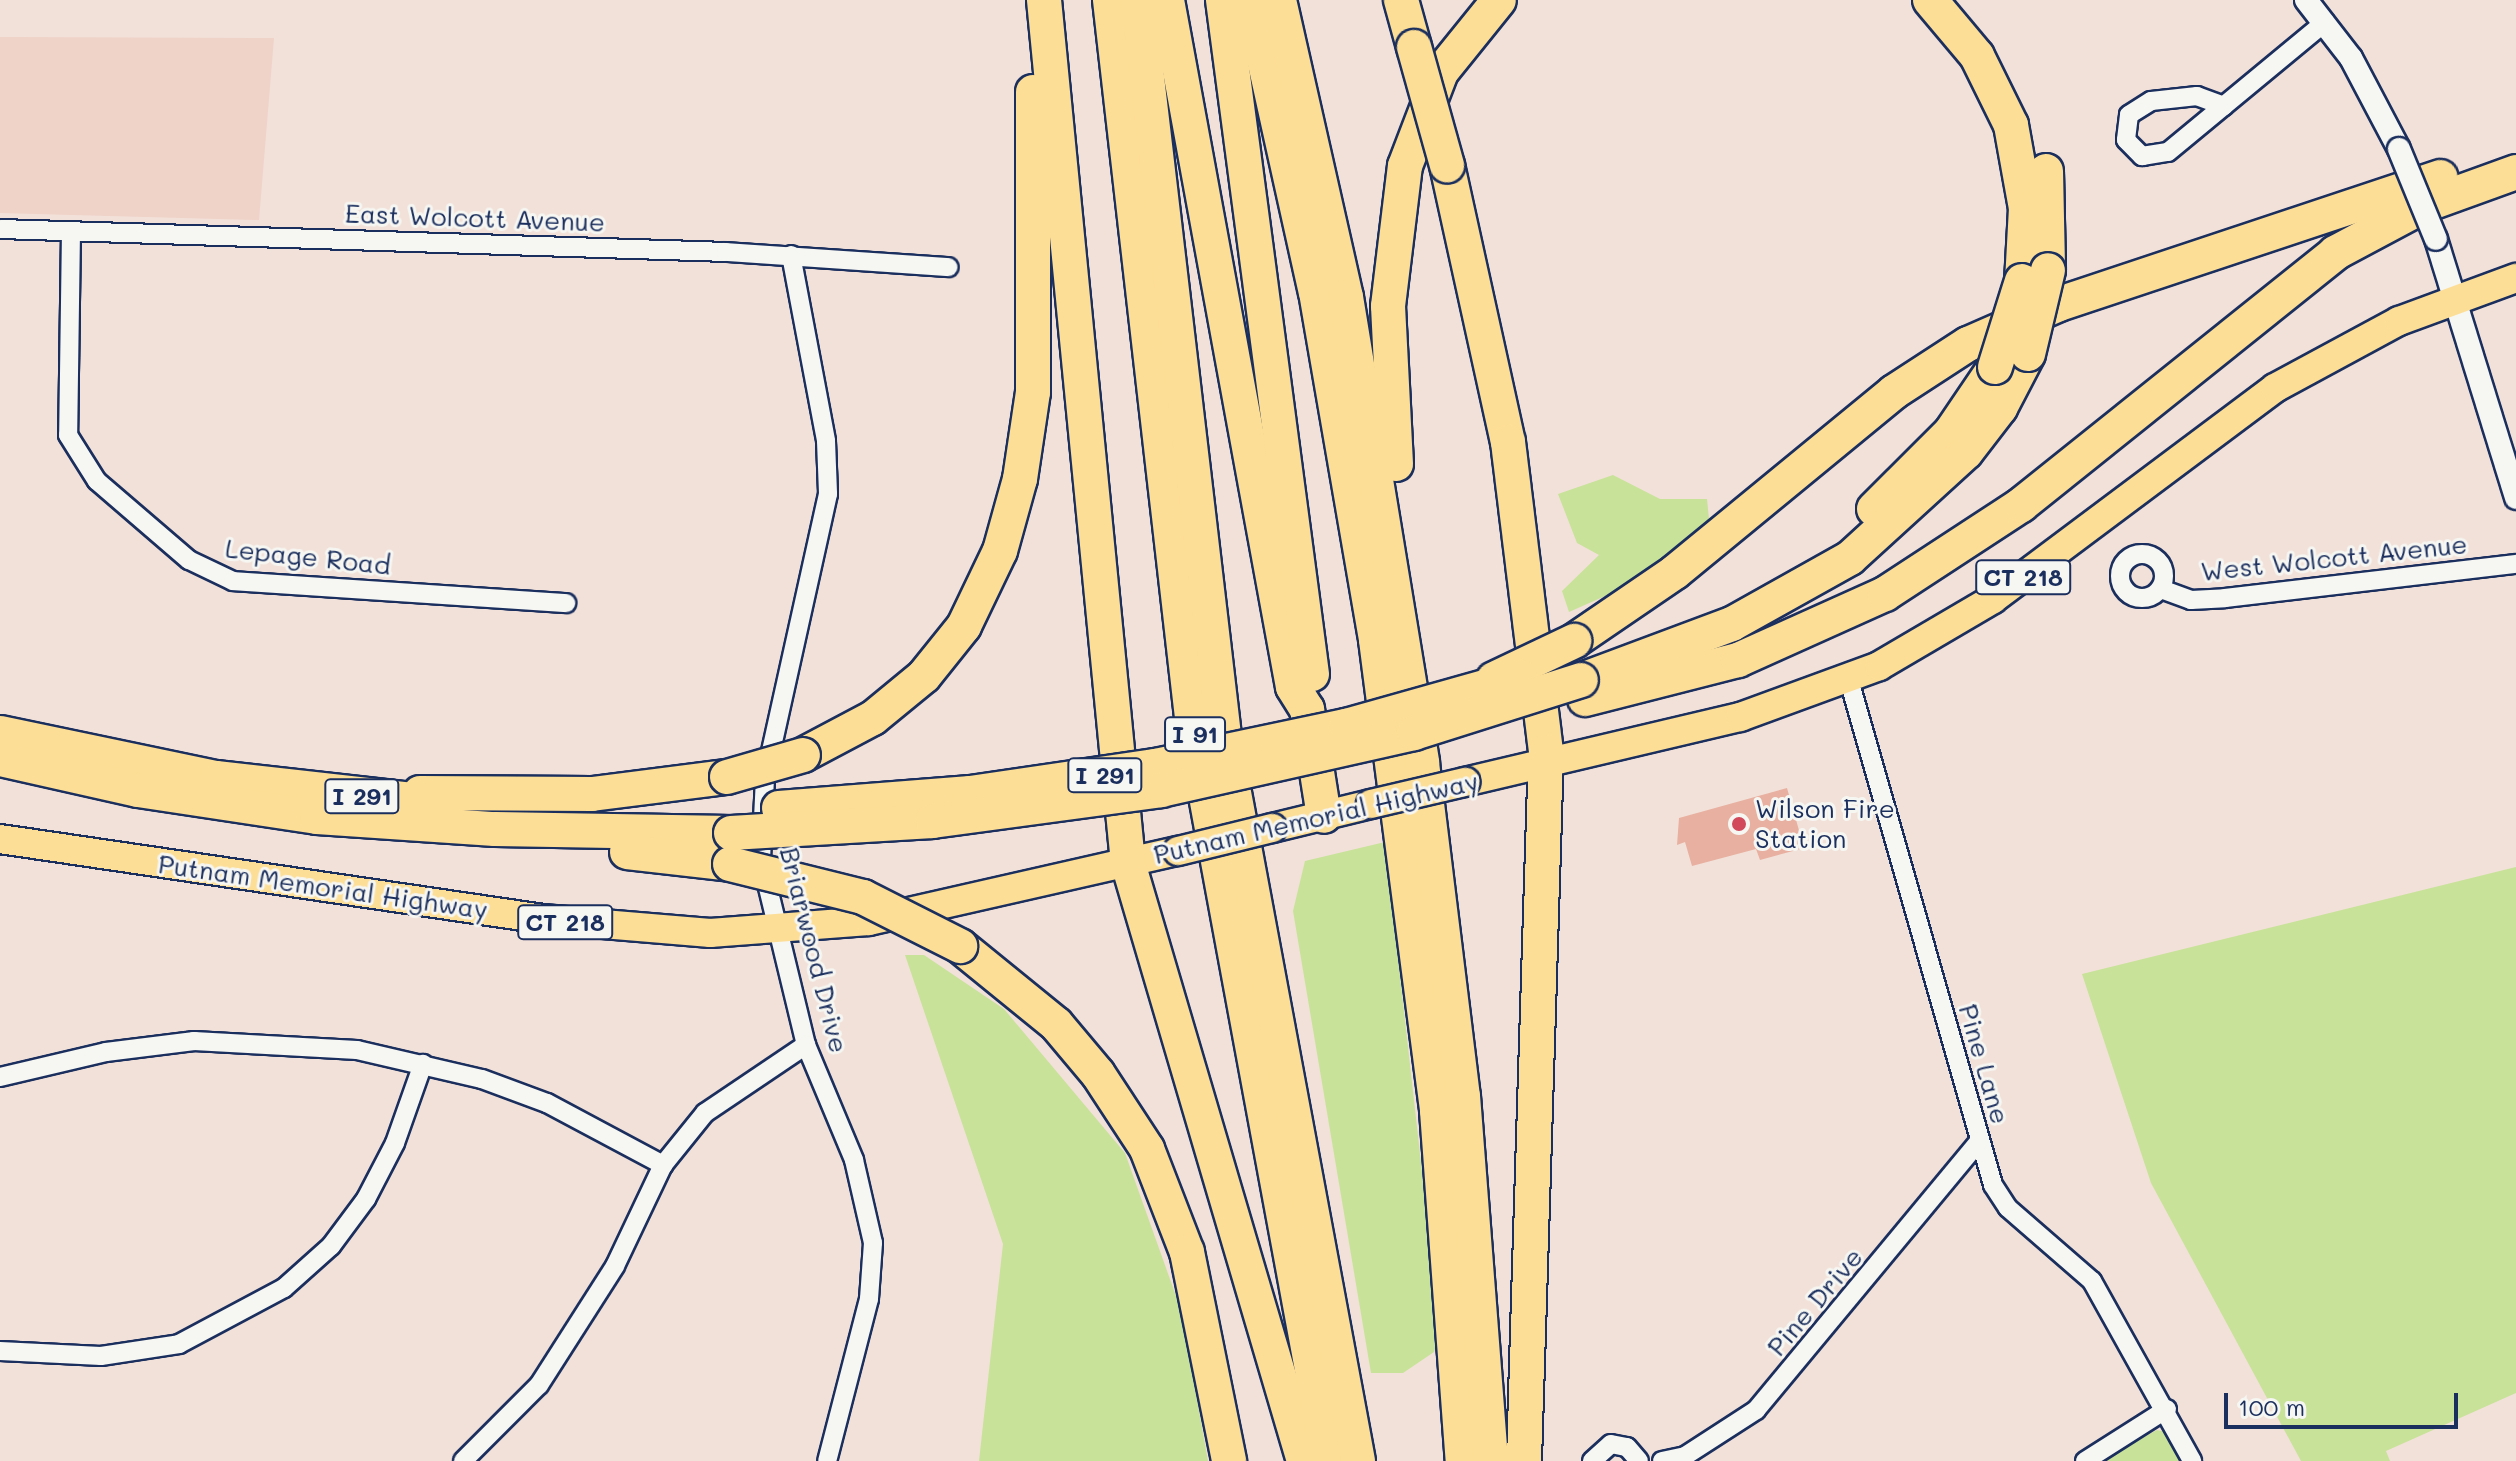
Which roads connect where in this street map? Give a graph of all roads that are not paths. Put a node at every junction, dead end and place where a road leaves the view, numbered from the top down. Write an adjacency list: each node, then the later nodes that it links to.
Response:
1 (1029, 0): 38 (highway, bridge)
2 (1044, 0): 40 (highway)
3 (1110, 0): 53 (highway, I 91)
4 (1138, 0): 54 (highway)
5 (1167, 0): 32 (highway)
6 (1223, 0): 32 (highway)
7 (1251, 0): 55 (highway)
8 (1279, 0): 27 (highway)
9 (1401, 0): 35 (highway, bridge)
10 (1499, 0): 27 (highway)
11 (1930, 0): 22 (highway)
12 (1957, 0): 22 (highway)
13 (2306, 0): 14 (street)
14 (2325, 22): 15 (street); 24 (street, bridge)
15 (2224, 106): 15 (street)
16 (2516, 152): 30 (highway)
17 (2516, 172): 30 (highway)
18 (0, 229): 19 (street, East Wolcott Avenue)
19 (71, 231): 20 (street, East Wolcott Avenue); 29 (street, Lepage Road)
20 (791, 255): 21 (street, East Wolcott Avenue); 41 (street, Briarwood Drive)
21 (948, 267)
22 (2035, 276): 30 (highway, bridge); 30 (highway, bridge)
23 (2516, 278): 24 (main road, Putnam Memorial Highway / CT 218)
24 (2455, 298): 25 (street); 31 (main road, Putnam Memorial Highway / CT 218)
25 (2516, 498)
26 (2516, 564): 28 (street, West Wolcott Avenue)
27 (1396, 588): 56 (highway)
28 (2161, 589)
29 (566, 603)
30 (1579, 670): 38 (highway, I 291, bridge); 38 (highway, I 291, bridge)
31 (1849, 680): 35 (main road, Putnam Memorial Highway / CT 218); 45 (street, Pine Lane)
32 (1307, 709): 37 (highway)
33 (0, 733): 36 (highway, I 291)
34 (0, 759): 36 (highway, I 291)
35 (1547, 763): 37 (main road, Putnam Memorial Highway / CT 218, bridge); 57 (highway)
36 (362, 808): 38 (highway); 38 (highway, I 291)
37 (1324, 816): 40 (main road, Putnam Memorial Highway / CT 218, bridge)
38 (730, 821): 51 (highway, bridge)
39 (0, 839): 41 (main road, Putnam Memorial Highway / CT 218)
40 (1128, 863): 41 (main road, Putnam Memorial Highway / CT 218); 52 (highway)
41 (777, 931): 42 (street, Briarwood Drive)
42 (806, 1045): 46 (street); 50 (street, Briarwood Drive)
43 (423, 1064): 44 (street); 46 (street); 47 (street)
44 (0, 1077)
45 (1979, 1141): 48 (street, Pine Lane); 60 (street, Pine Drive)
46 (663, 1165): 49 (street)
47 (0, 1351)
48 (2167, 1409): 61 (street); 62 (street, Pine Lane)
49 (463, 1461)
50 (827, 1461)
51 (1229, 1461)
52 (1304, 1461)
53 (1329, 1461)
54 (1358, 1461)
55 (1463, 1461)
56 (1491, 1461)
57 (1524, 1461)
58 (1592, 1461): 59 (street)
59 (1639, 1461)
60 (1662, 1461)
61 (2085, 1461)
62 (2192, 1461)

